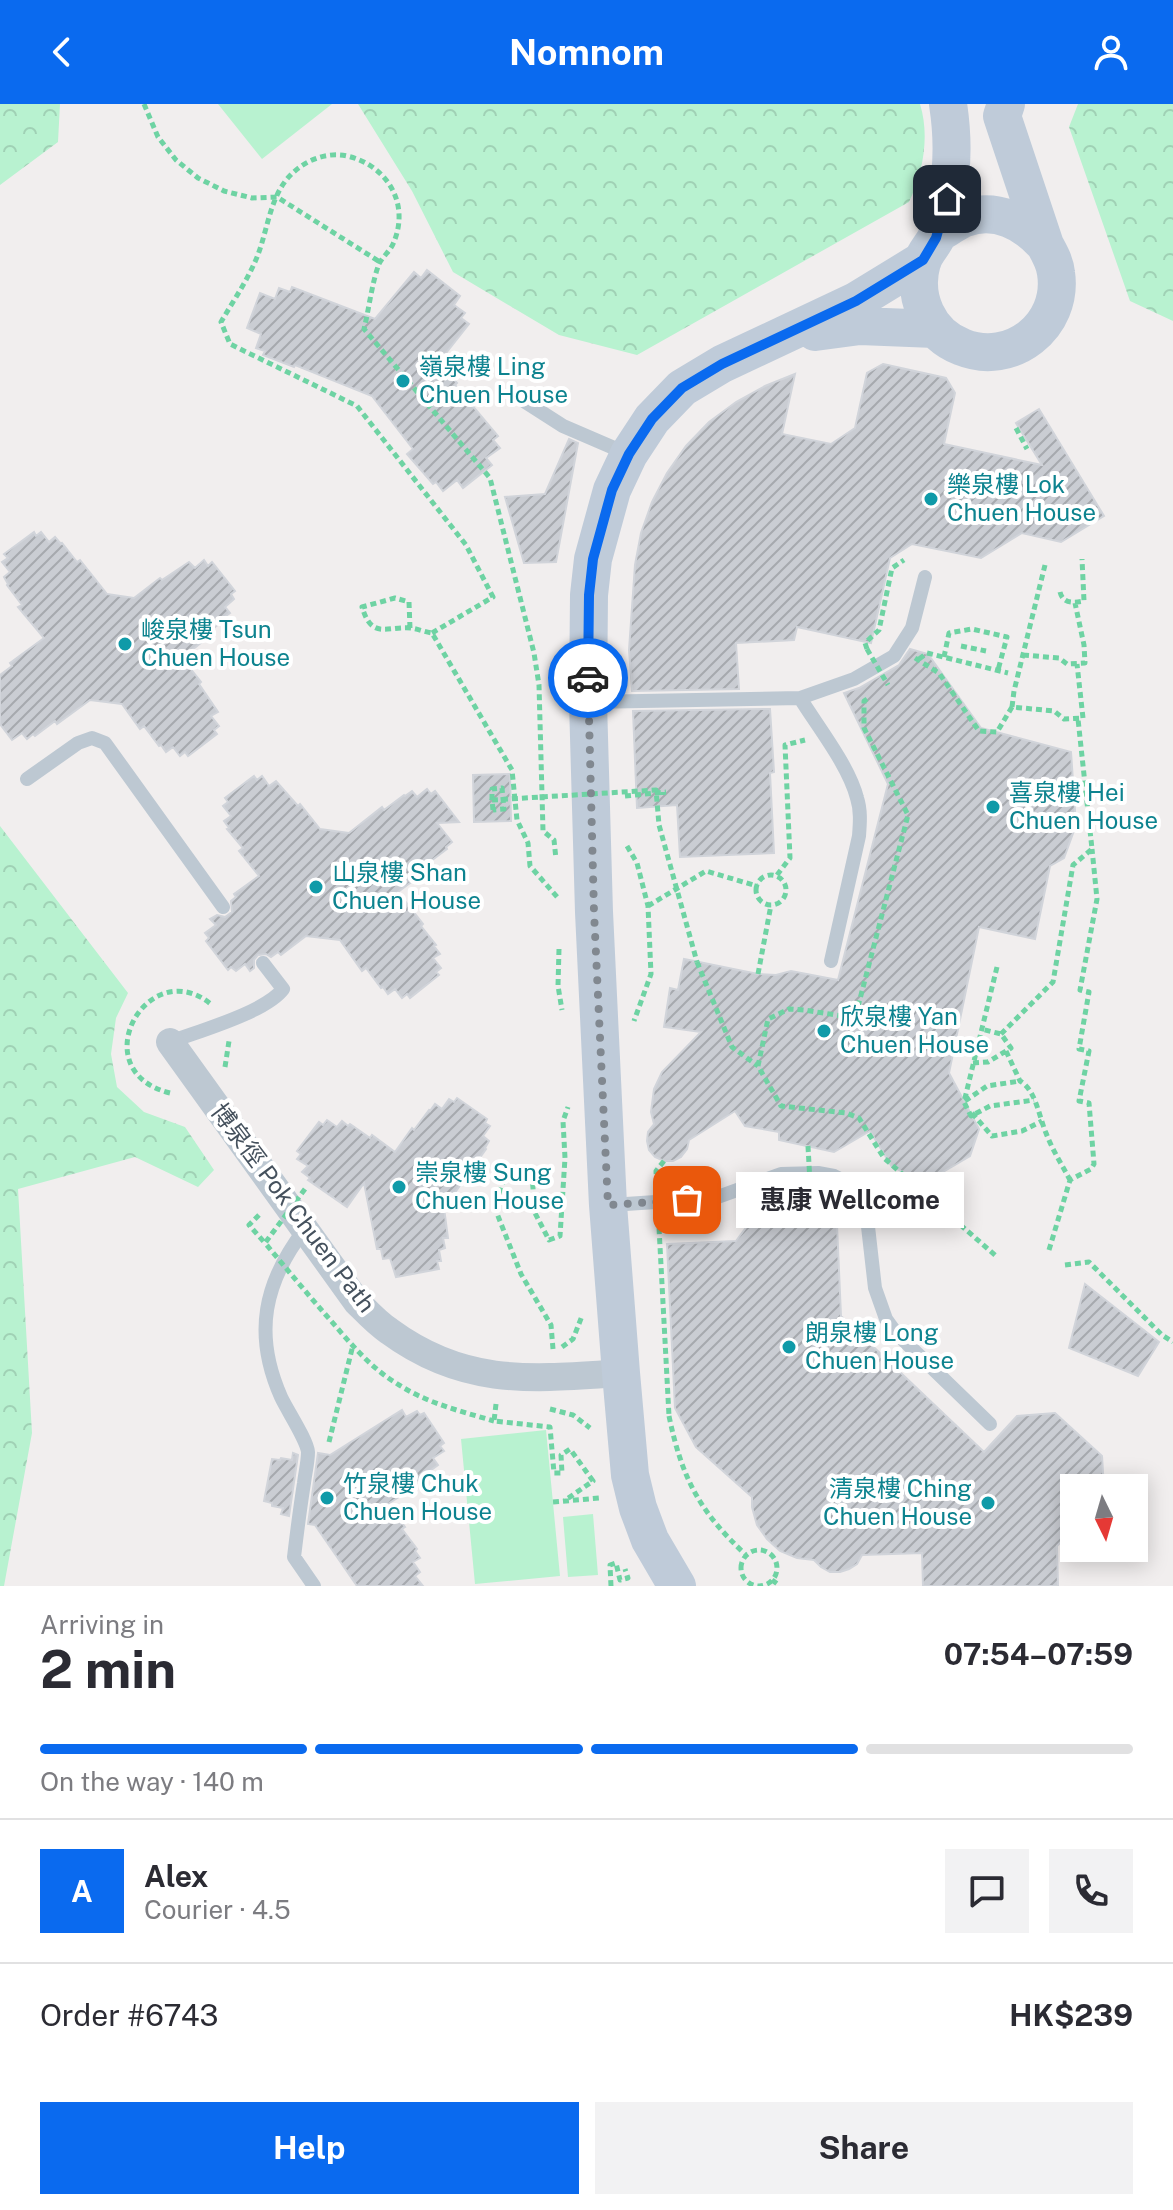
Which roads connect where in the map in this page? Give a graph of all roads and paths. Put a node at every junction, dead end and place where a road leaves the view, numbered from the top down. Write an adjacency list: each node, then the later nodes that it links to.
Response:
1 (144, 104): 4 (path)
2 (948, 104): 6 (street)
3 (1002, 108): 5 (street)
4 (277, 197): 7 (path); 7 (path); 21 (path)
5 (1045, 245): 6 (street); 8 (street)
6 (930, 247): 8 (street); 9 (street)
7 (380, 262): 43 (path)
8 (935, 329): 9 (street)
9 (780, 337): 13 (street)
10 (524, 401): 13 (lane)
11 (1016, 428): 12 (path)
12 (1027, 449)
13 (629, 454): 35 (street)
14 (1082, 559): 19 (path)
15 (904, 560): 33 (path, bridge)
16 (1045, 565): 26 (path)
17 (925, 577): 34 (lane)
18 (1060, 592): 19 (path)
19 (1075, 603): 30 (path)
20 (410, 628): 20 (path); 21 (path)
21 (432, 633): 40 (path)
22 (961, 646): 23 (path)
23 (974, 649): 24 (path); 29 (path)
24 (986, 651)
25 (911, 655): 28 (path)
26 (1023, 655): 30 (path); 36 (path)
27 (944, 657): 28 (path); 29 (path); 31 (path)
28 (919, 660): 36 (path)
29 (970, 663): 31 (path)
30 (1077, 664): 37 (path)
31 (998, 670): 32 (path)
32 (1008, 673)
33 (888, 685)
34 (800, 698): 35 (lane); 38 (lane)
35 (588, 702): 77 (street)
36 (1012, 707): 37 (path)
37 (1078, 719): 46 (path)
38 (823, 735): 48 (path); 54 (lane)
39 (27, 779): 52 (lane)
40 (514, 792): 41 (path); 49 (path)
41 (503, 793): 45 (path, bridge); 45 (path, bridge)
42 (663, 793): 43 (path, bridge); 44 (path); 65 (path, bridge)
43 (542, 797): 45 (path, bridge); 47 (path)
44 (613, 797)
45 (492, 800)
46 (1092, 849): 61 (path); 73 (path)
47 (557, 870)
48 (777, 875): 50 (path); 51 (path)
49 (558, 885)
50 (757, 886): 51 (path); 59 (path)
51 (771, 905): 57 (path)
52 (223, 907)
53 (559, 943): 58 (path)
54 (831, 961)
55 (263, 963): 62 (lane)
56 (997, 967): 60 (path)
57 (758, 974)
58 (563, 1014)
59 (631, 1029)
60 (981, 1029): 61 (path); 64 (path)
61 (1001, 1034): 63 (path)
62 (170, 1042): 79 (street, 博泉徑 Pok Chuen Path)
63 (1006, 1051): 64 (path); 66 (path)
64 (973, 1063): 69 (path)
65 (758, 1066)
66 (1020, 1081): 68 (path); 69 (path)
67 (572, 1096): 87 (path)
68 (1034, 1100): 69 (path); 70 (path)
69 (965, 1104): 70 (path)
70 (1042, 1121): 73 (path)
71 (808, 1146): 76 (path, bridge)
72 (664, 1161): 96 (path, bridge)
73 (1070, 1180): 81 (path)
74 (910, 1181): 82 (path)
75 (305, 1189): 80 (path, bridge)
76 (811, 1201)
77 (608, 1205): 86 (street); 91 (lane)
78 (265, 1221): 80 (path)
79 (305, 1229): 87 (street, 博泉徑 Pok Chuen Path); 100 (lane)
80 (265, 1243): 85 (path, bridge)
81 (1049, 1250)
82 (996, 1256)
83 (1065, 1265): 84 (path)
84 (1173, 1342)
85 (353, 1345): 90 (path, bridge); 92 (path)
86 (621, 1373): 87 (street, 博泉徑 Pok Chuen Path); 99 (street)
87 (556, 1378): 89 (path)
88 (497, 1403): 90 (path)
89 (559, 1410)
90 (494, 1421): 94 (path)
91 (990, 1424)
92 (329, 1442)
93 (603, 1497): 94 (path)
94 (564, 1501): 95 (path)
95 (553, 1502)
96 (746, 1555): 98 (path); 98 (path)
97 (624, 1564): 101 (path)
98 (772, 1580): 102 (path)
99 (674, 1585)
100 (314, 1586)
101 (611, 1586)
102 (780, 1586)

